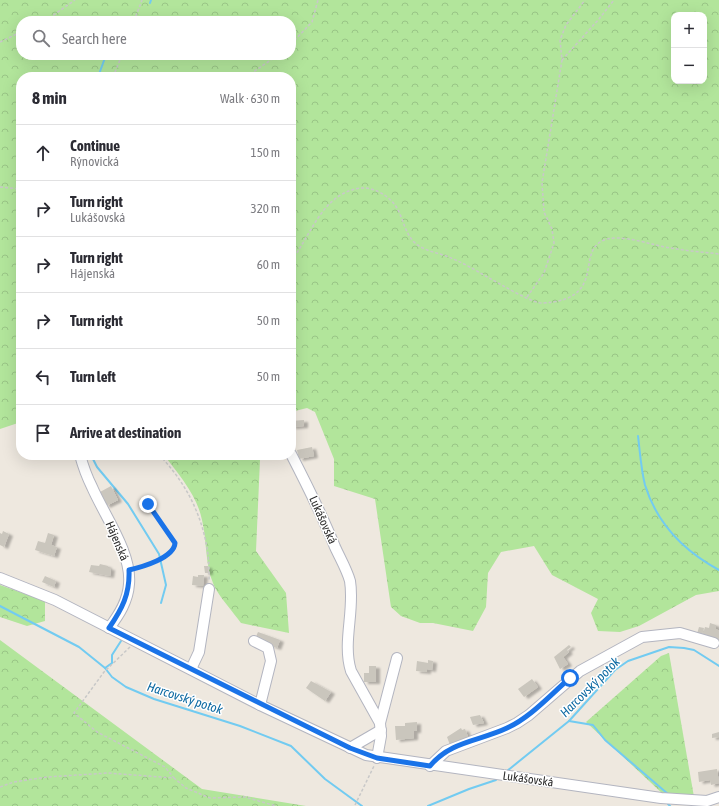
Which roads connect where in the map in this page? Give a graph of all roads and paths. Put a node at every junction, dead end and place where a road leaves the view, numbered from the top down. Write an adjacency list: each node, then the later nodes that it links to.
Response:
1 (75, 0): 6 (path)
2 (142, 0): 7 (path)
3 (318, 0): 9 (path)
4 (585, 0): 13 (path)
5 (614, 0): 13 (path)
6 (52, 16)
7 (136, 16)
8 (16, 34): 10 (path)
9 (296, 39)
10 (0, 42)
11 (120, 60): 14 (path)
12 (271, 60): 15 (path)
13 (562, 60): 20 (path)
14 (115, 72)
15 (253, 72)
16 (0, 187): 17 (path)
17 (16, 189)
18 (719, 254): 20 (path)
19 (296, 255): 20 (path)
20 (527, 297)
21 (82, 460): 25 (street, Hájenská)
22 (163, 460): 27 (path)
23 (294, 460): 35 (street, Lukášovská)
24 (148, 504): 25 (path)
25 (129, 570): 28 (street, Hájenská)
26 (0, 578): 28 (street, Lukášovská)
27 (209, 589): 33 (street)
28 (109, 628): 29 (street, Lukášovská)
29 (126, 637): 33 (street, Lukášovská); 39 (path)
30 (254, 641): 34 (street)
31 (714, 643): 38 (street)
32 (397, 658): 35 (street)
33 (191, 669): 34 (street, Lukášovská)
34 (260, 705): 36 (street, Lukášovská)
35 (380, 726): 36 (street); 37 (street)
36 (350, 748): 37 (street, Lukášovská)
37 (377, 758): 38 (street, Lukášovská); 44 (path)
38 (430, 766): 42 (street, Lukášovská)
39 (174, 778): 40 (path); 43 (path)
40 (0, 786)
41 (719, 797): 42 (street)
42 (706, 803)
43 (276, 806)
44 (355, 806)

